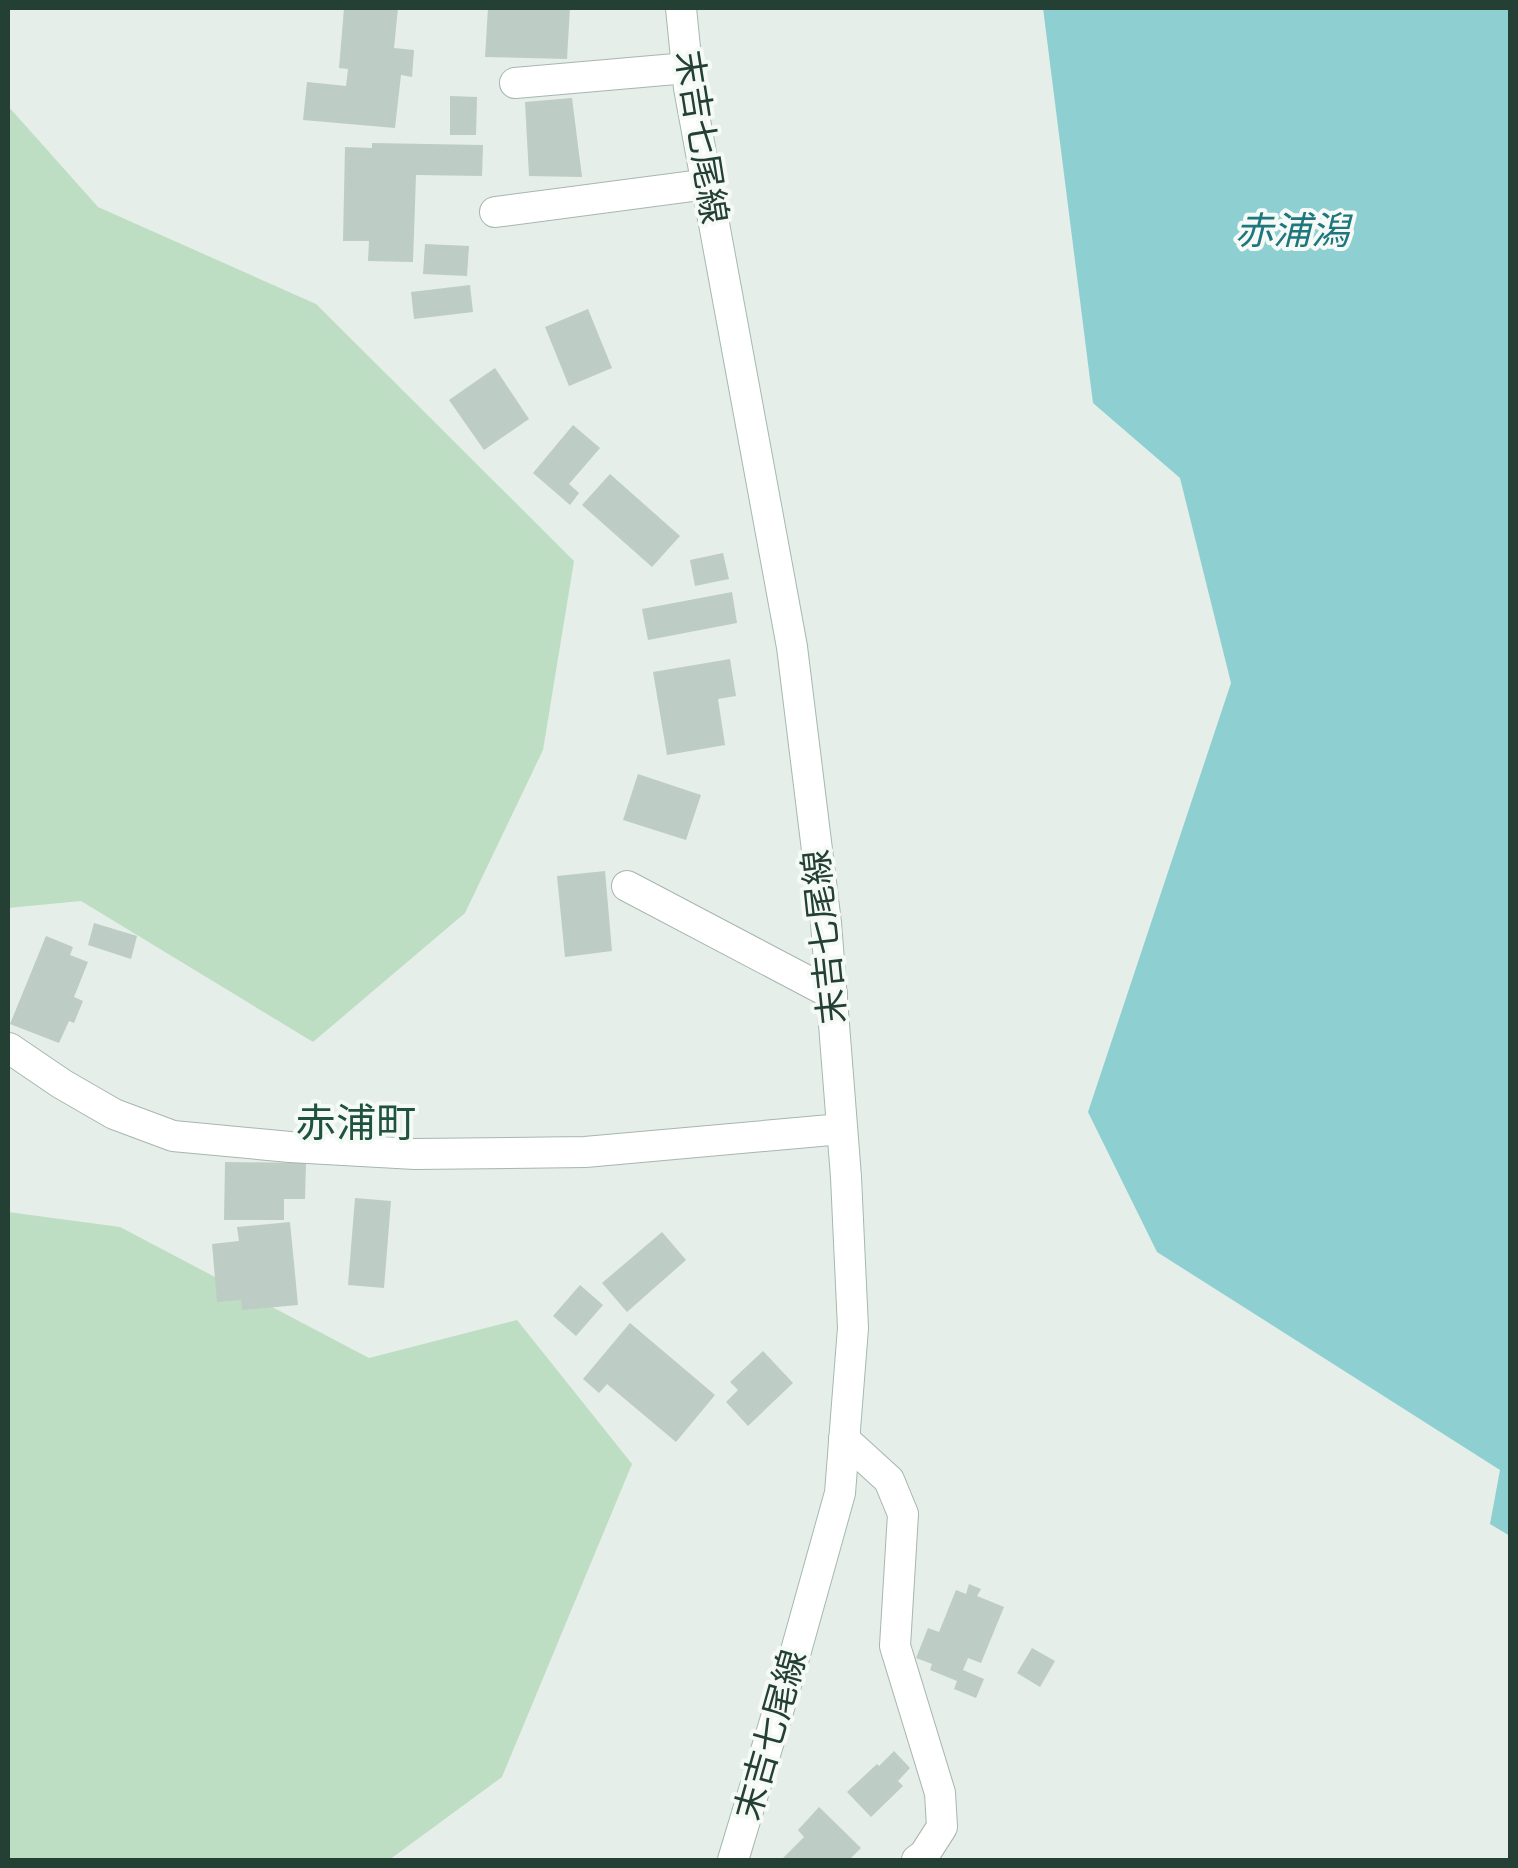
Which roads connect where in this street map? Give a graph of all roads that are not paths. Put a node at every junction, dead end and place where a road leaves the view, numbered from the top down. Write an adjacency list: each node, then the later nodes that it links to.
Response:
1 (681, 8): 2 (street, 末吉七尾線)
2 (688, 68): 3 (street); 4 (street, 末吉七尾線)
3 (515, 82)
4 (708, 184): 5 (street); 7 (street, 末吉七尾線)
5 (494, 212)
6 (627, 886): 7 (street)
7 (832, 994): 9 (street, 末吉七尾線)
8 (9, 1048): 9 (street)
9 (842, 1129): 10 (street, 末吉七尾線)
10 (844, 1439): 11 (street, 末吉七尾線); 12 (street)
11 (733, 1860)
12 (917, 1860)

